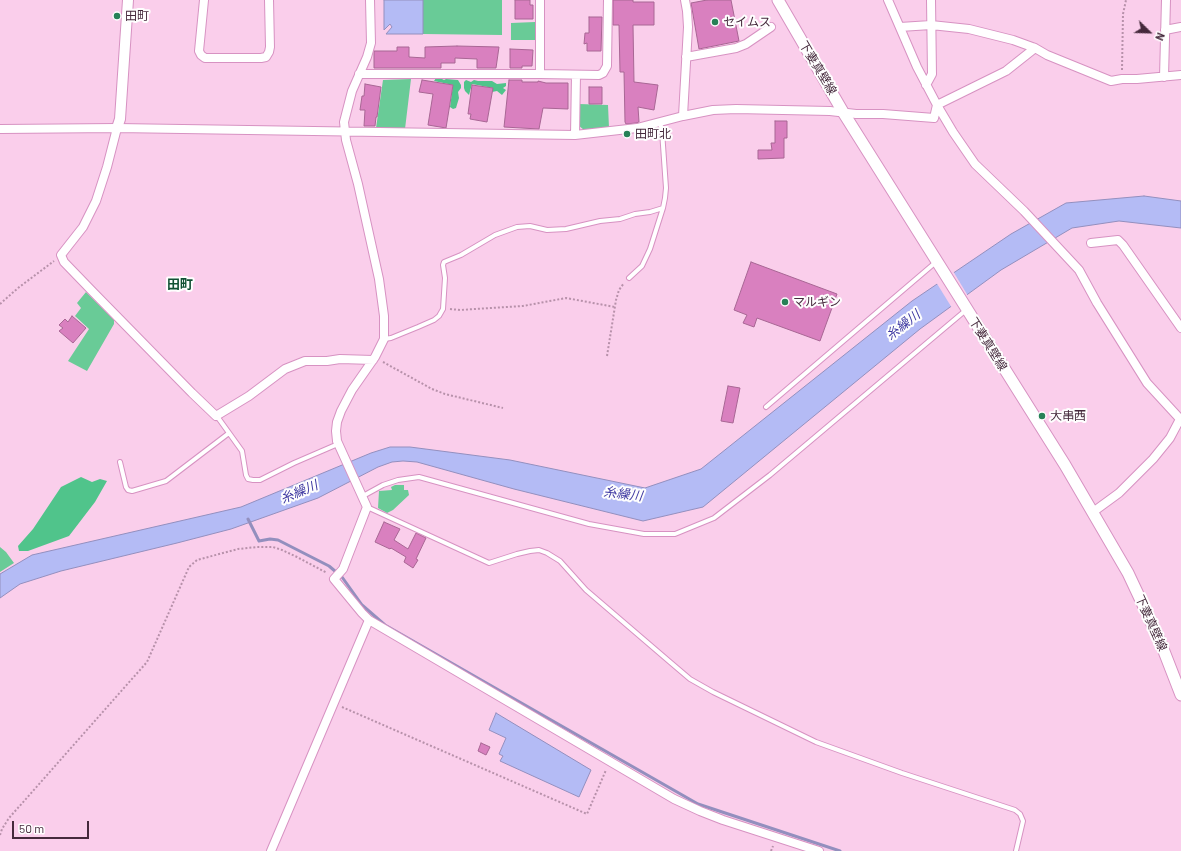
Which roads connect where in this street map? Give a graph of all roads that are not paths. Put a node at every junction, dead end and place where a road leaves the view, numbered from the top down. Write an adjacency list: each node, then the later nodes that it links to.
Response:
1 (128, 0): 29 (street)
2 (204, 0): 3 (street)
3 (270, 0)
4 (370, 0): 19 (street)
5 (540, 0): 20 (street)
6 (608, 0): 21 (street)
7 (685, 0): 18 (street)
8 (778, 0): 26 (main road, 下妻真壁線)
9 (888, 0): 14 (street)
10 (931, 0): 12 (street)
11 (1166, 0): 16 (street)
12 (931, 25): 14 (street); 17 (street); 24 (street)
13 (771, 27): 18 (street)
14 (900, 27): 24 (street)
15 (1181, 27): 16 (street)
16 (1165, 30): 23 (street)
17 (1035, 48): 23 (street); 25 (street)
18 (686, 57): 27 (street)
19 (359, 74): 20 (street); 31 (street)
20 (540, 74): 21 (street)
21 (576, 74): 32 (street)
22 (1181, 75): 23 (street)
23 (1164, 77)
24 (926, 85): 25 (street)
25 (937, 105): 26 (street); 43 (street)
26 (843, 112): 27 (street); 35 (main road, 下妻真壁線)
27 (683, 116): 28 (street)
28 (660, 122): 32 (street); 33 (lane)
29 (117, 128): 30 (street); 31 (street); 42 (street)
30 (0, 129)
31 (345, 132): 32 (street); 39 (street)
32 (575, 135)
33 (663, 208): 36 (lane); 39 (lane)
34 (1091, 243): 38 (street)
35 (938, 264): 37 (main road, 下妻真壁線); 41 (lane)
36 (629, 278)
37 (965, 308): 47 (lane); 49 (main road, 下妻真壁線)
38 (1181, 328)
39 (384, 339): 40 (street)
40 (374, 359): 42 (street); 45 (street)
41 (766, 407)
42 (216, 416): 44 (lane)
43 (1181, 419): 49 (street)
44 (229, 432): 45 (lane); 46 (lane)
45 (340, 446): 47 (street)
46 (120, 462)
47 (362, 494): 48 (street)
48 (367, 506): 50 (street); 54 (lane)
49 (1093, 512): 51 (main road, 下妻真壁線)
50 (369, 620): 52 (street); 53 (street)
51 (1181, 695)
52 (271, 851)
53 (819, 851)
54 (1016, 851)

